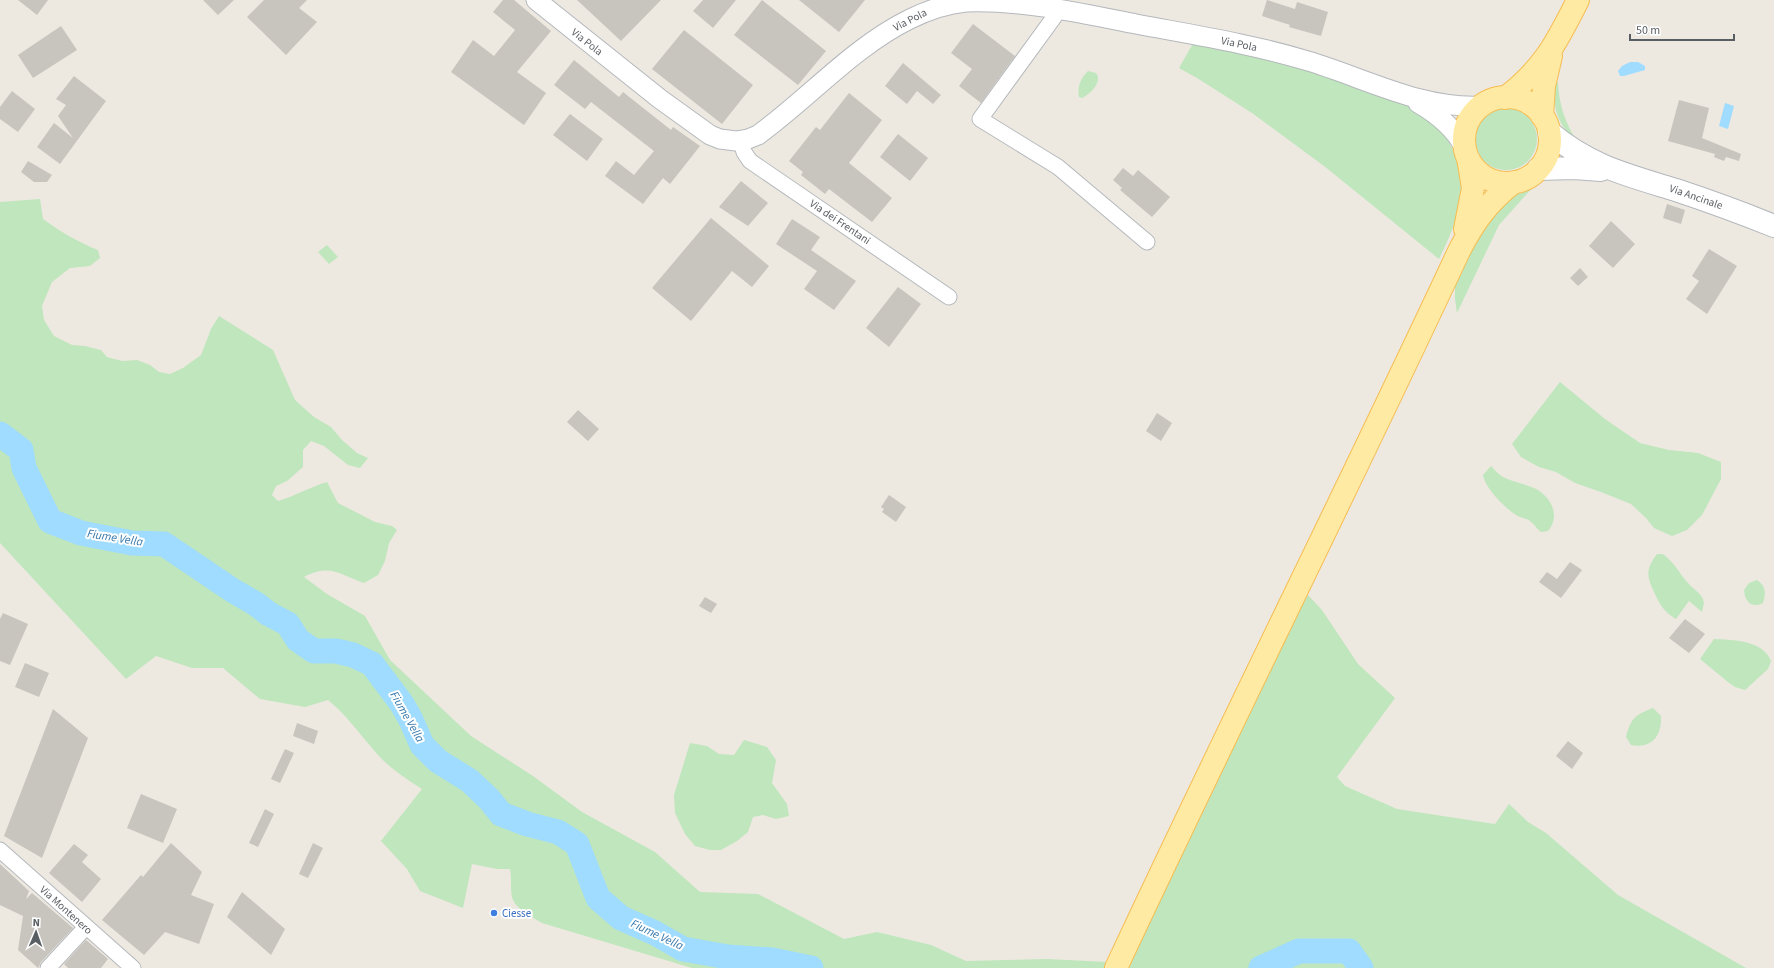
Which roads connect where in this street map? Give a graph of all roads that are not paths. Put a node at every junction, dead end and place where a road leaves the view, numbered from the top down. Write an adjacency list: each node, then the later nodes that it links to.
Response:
1 (536, 0): 10 (street, Via Pola)
2 (1578, 0): 5 (main road)
3 (1039, 3): 4 (street, Via Pola); 10 (street, Via Pola)
4 (1060, 9): 6 (street, Via Pola); 16 (street)
5 (1556, 43): 7 (main road); 9 (main road)
6 (1405, 95): 8 (street, Via Pola); 11 (street, Via Pola)
7 (1506, 98): 8 (main road); 9 (main road)
8 (1481, 106): 11 (main road)
9 (1545, 124): 12 (main road); 13 (main road, Via Ancinale)
10 (741, 141): 18 (street, Via dei Frentani)
11 (1466, 153): 14 (main road); 17 (main road)
12 (1538, 169): 13 (main road, Via Ancinale); 14 (main road)
13 (1616, 172): 15 (main road, Via Ancinale)
14 (1514, 182): 17 (main road)
15 (1774, 226)
16 (1147, 242)
17 (1459, 251): 23 (main road)
18 (949, 297)
19 (0, 850): 20 (street, Via Montenero)
20 (86, 927): 21 (street); 22 (street, Via Montenero)
21 (48, 968)
22 (133, 968)
23 (1116, 968)

